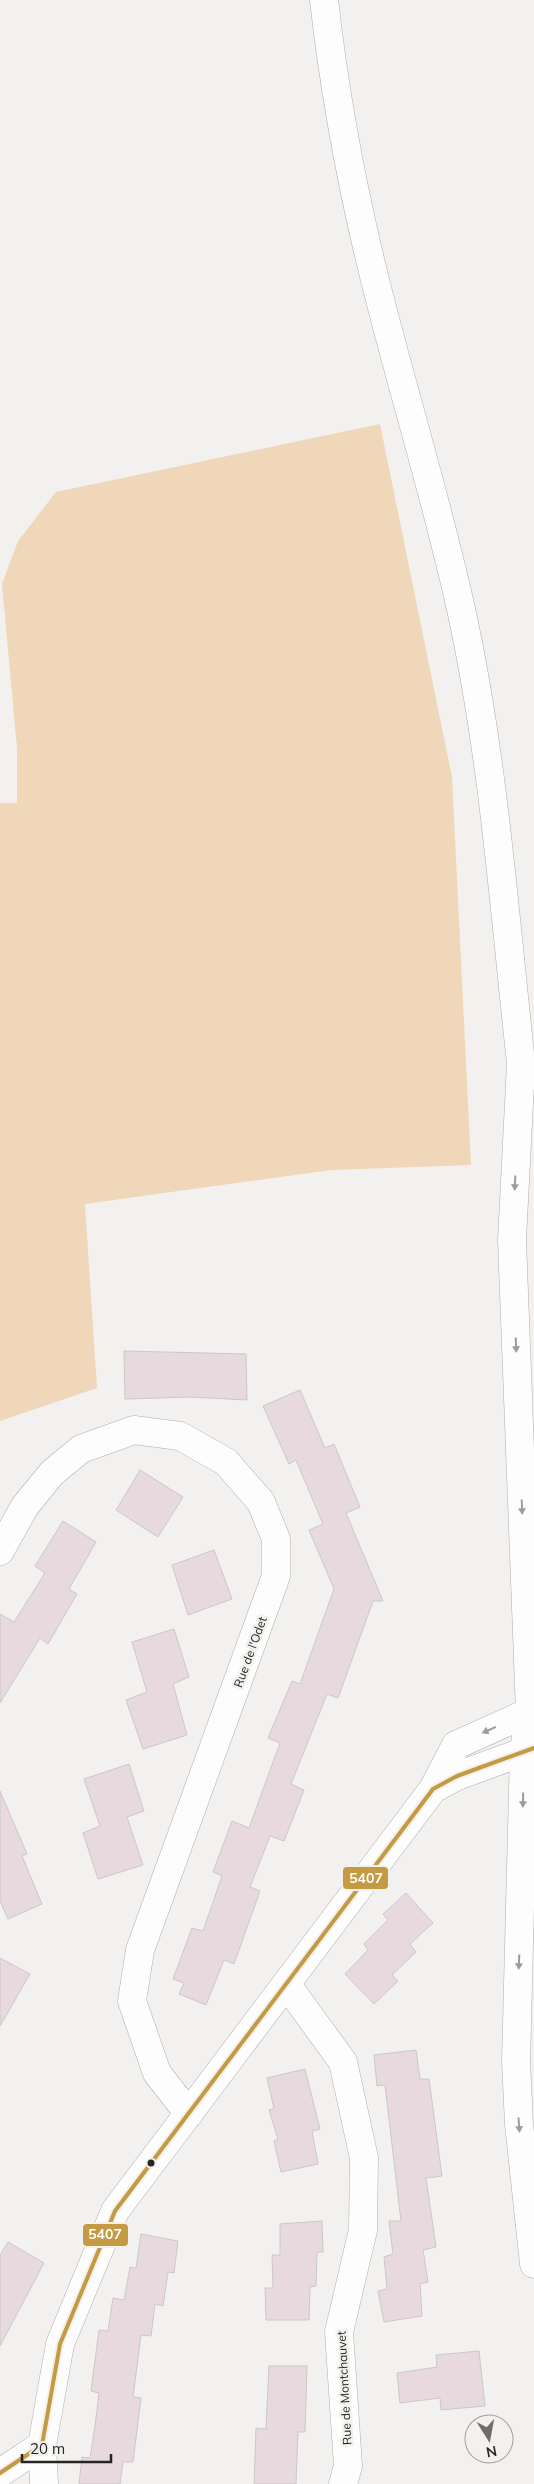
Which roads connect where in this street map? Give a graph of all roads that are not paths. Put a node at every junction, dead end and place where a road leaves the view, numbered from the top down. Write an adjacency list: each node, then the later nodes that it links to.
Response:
1 (324, 0): 2 (street)
2 (521, 1064): 3 (street); 5 (street, one-way to 5)
3 (534, 1180)
4 (0, 1551): 9 (street, Rue de l'Odet)
5 (532, 1711): 6 (street); 7 (street, one-way to 7)
6 (529, 1750): 7 (street); 10 (street, one-way to 10)
7 (433, 1789): 8 (street)
8 (287, 1985): 9 (street); 14 (street, Rue de Montchauvet)
9 (189, 2114): 11 (street)
10 (534, 2264)
11 (42, 2445): 12 (street); 13 (street)
12 (0, 2473)
13 (44, 2484)
14 (343, 2484)

